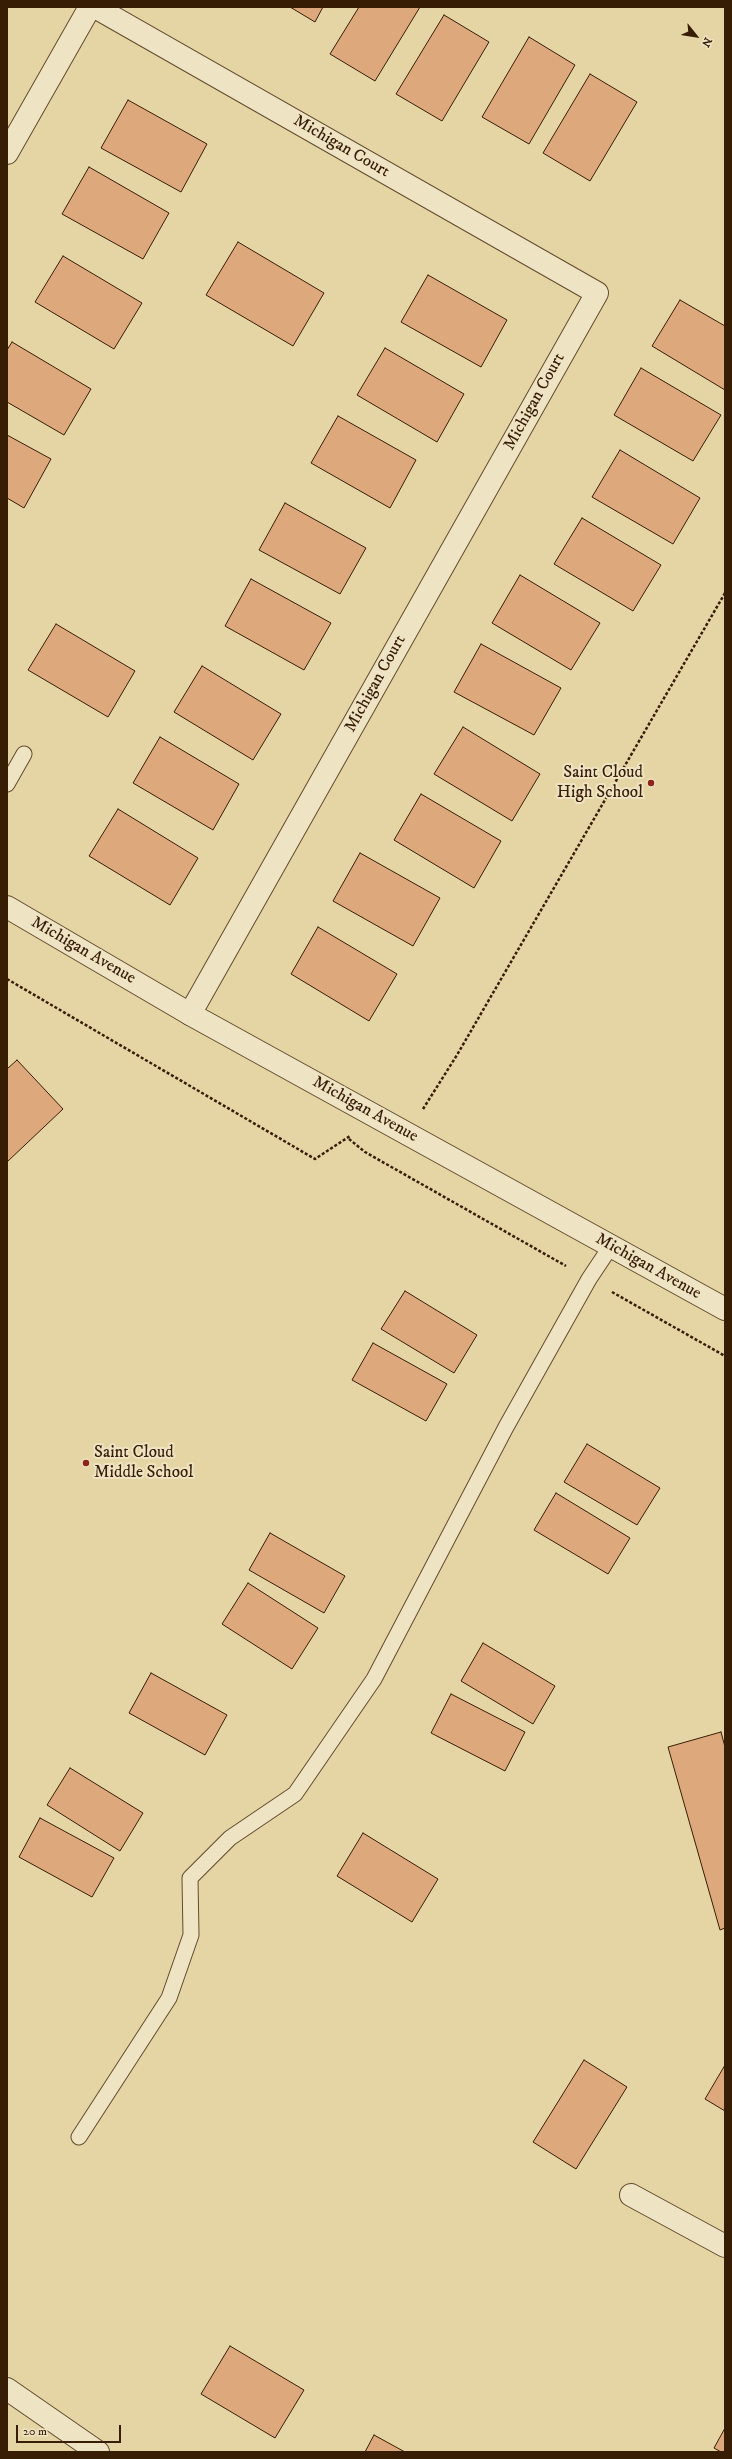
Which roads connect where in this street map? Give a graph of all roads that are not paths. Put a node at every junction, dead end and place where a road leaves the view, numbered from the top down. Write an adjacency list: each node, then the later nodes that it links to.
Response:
1 (90, 7): 3 (street)
2 (95, 7): 7 (street, Michigan Court)
3 (7, 153)
4 (24, 754): 5 (lane)
5 (7, 784)
6 (7, 907): 7 (street, Michigan Avenue)
7 (190, 1014): 8 (street, Michigan Avenue)
8 (611, 1246): 9 (street, Michigan Avenue); 10 (lane)
9 (725, 1309)
10 (79, 2137)
11 (631, 2195): 12 (street)
12 (725, 2246)
13 (7, 2389): 14 (street)
14 (98, 2452)

